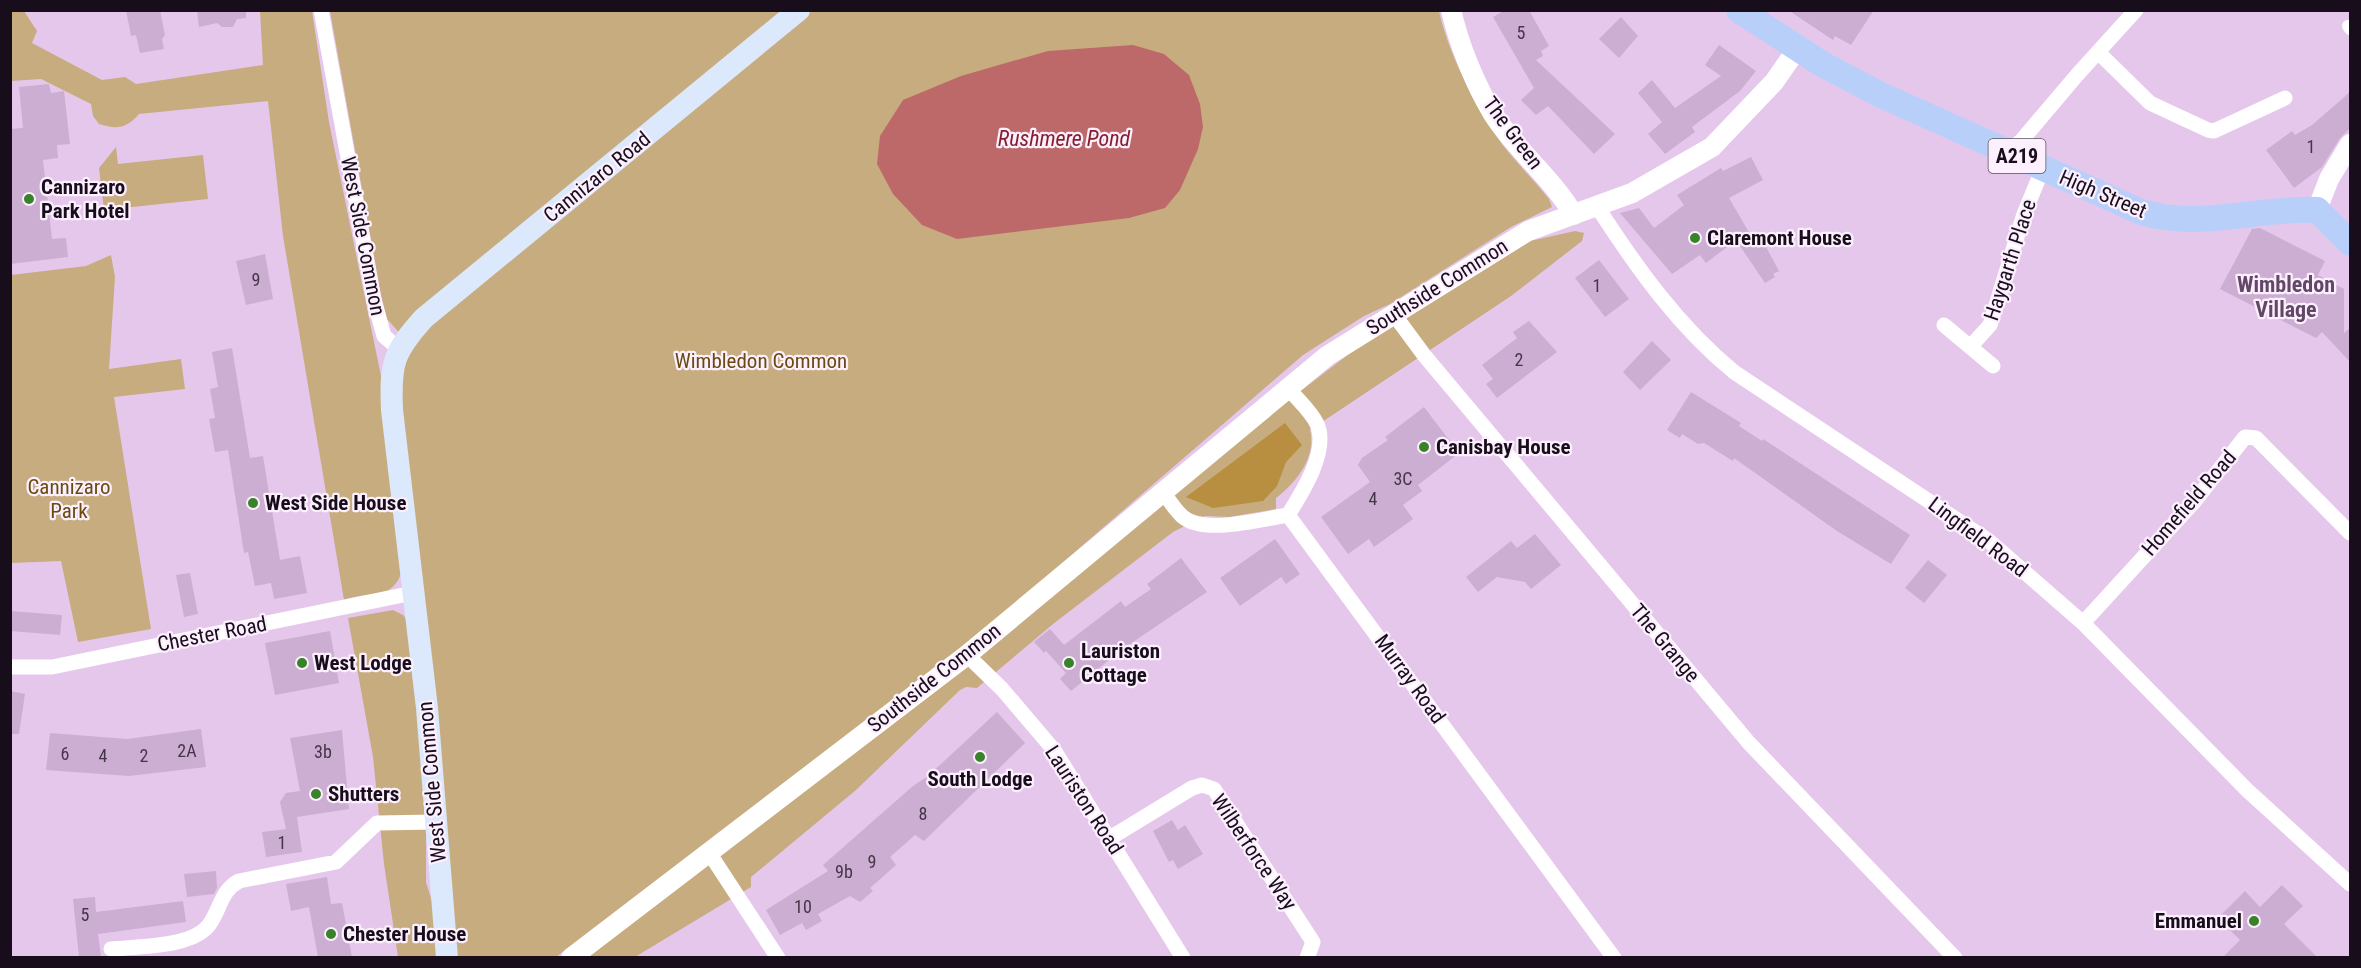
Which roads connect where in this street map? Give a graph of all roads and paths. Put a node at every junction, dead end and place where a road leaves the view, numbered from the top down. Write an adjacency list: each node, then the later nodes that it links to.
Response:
1 (321, 10): 19 (street, West Side Common)
2 (799, 10): 19 (main road, Cannizaro Road)
3 (1451, 10): 14 (street, The Green)
4 (1739, 10): 6 (main road, High Street / A219)
5 (2136, 10): 7 (street)
6 (1797, 48): 10 (main road, High Street / A219); 12 (street)
7 (2097, 52): 8 (street); 10 (street)
8 (2285, 98)
9 (2350, 144): 13 (street)
10 (2008, 152): 11 (main road, High Street / A219)
11 (2043, 168): 13 (main road, High Street / A219); 18 (street, Haygarth Place)
12 (1598, 208): 14 (street, Southside Common); 26 (street, Lingfield Road)
13 (2317, 210): 15 (main road)
14 (1574, 216): 16 (street, Southside Common)
15 (2350, 243)
16 (1393, 313): 21 (street, Southside Common); 40 (street, The Grange)
17 (1944, 325): 18 (street)
18 (1970, 347): 20 (street)
19 (398, 348): 25 (main road, West Side Common)
20 (1993, 366)
21 (1288, 388): 22 (street, Southside Common); 23 (street)
22 (1163, 492): 23 (street); 27 (street, Southside Common)
23 (1288, 515): 39 (street, Murray Road)
24 (2350, 533): 26 (street, Homefield Road)
25 (413, 593): 28 (street, Chester Road); 29 (main road, West Side Common)
26 (2083, 623): 32 (street, Lingfield Road)
27 (967, 655): 30 (street, Lauriston Road); 31 (street, Southside Common)
28 (10, 667)
29 (435, 822): 33 (street); 34 (main road, West Side Common)
30 (1110, 838): 37 (street, Lauriston Road); 38 (street, Wilberforce Way)
31 (710, 854): 35 (street, Southside Common); 36 (street)
32 (2350, 884)
33 (111, 949)
34 (447, 957)
35 (571, 957)
36 (778, 957)
37 (1183, 957)
38 (1310, 957)
39 (1614, 957)
40 (1955, 957)

